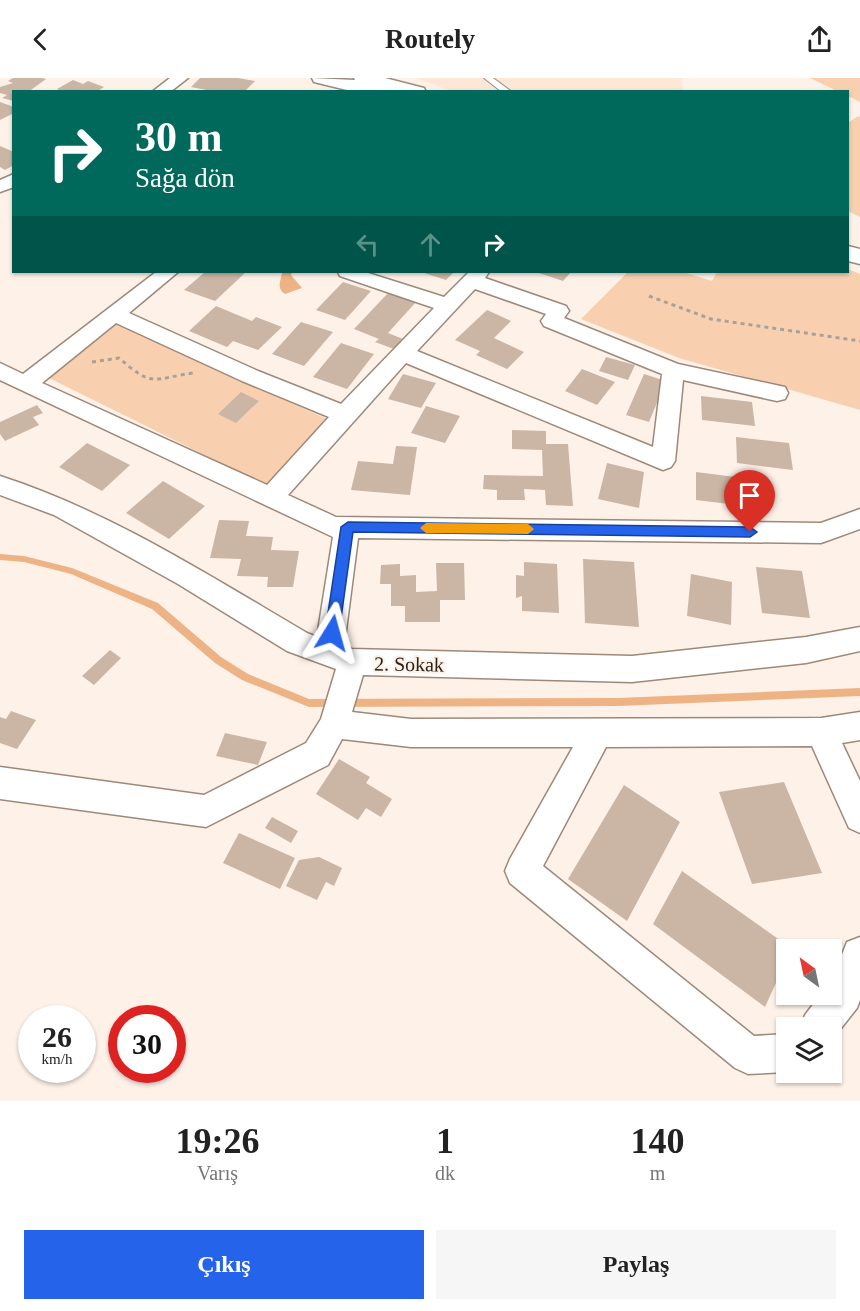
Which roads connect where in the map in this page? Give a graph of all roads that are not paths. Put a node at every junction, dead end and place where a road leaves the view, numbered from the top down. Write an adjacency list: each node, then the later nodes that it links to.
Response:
1 (180, 78): 5 (street)
2 (321, 78): 6 (street)
3 (363, 78): 7 (street)
4 (488, 78): 8 (lane)
5 (162, 90)
6 (373, 90)
7 (409, 90)
8 (505, 90)
9 (167, 273): 13 (street)
10 (350, 273): 12 (street)
11 (476, 276): 12 (street); 15 (street)
12 (446, 305): 14 (street)
13 (115, 315): 17 (street); 19 (street)
14 (402, 353): 15 (street); 19 (street)
15 (673, 370): 18 (street)
16 (0, 371): 17 (street)
17 (25, 384): 21 (street)
18 (777, 393)
19 (345, 414): 21 (street)
20 (0, 484): 25 (street, 2. Sokak)
21 (270, 498): 23 (street)
22 (860, 519): 23 (street)
23 (348, 527): 25 (street)
24 (860, 639): 25 (street, 2. Sokak)
25 (342, 667): 26 (street)
26 (335, 720): 29 (street); 30 (street)
27 (860, 726): 28 (street)
28 (821, 732): 29 (street); 31 (street)
29 (597, 733): 34 (street)
30 (0, 783)
31 (860, 817)
32 (860, 955): 33 (street)
33 (827, 1017)
34 (776, 1054)

